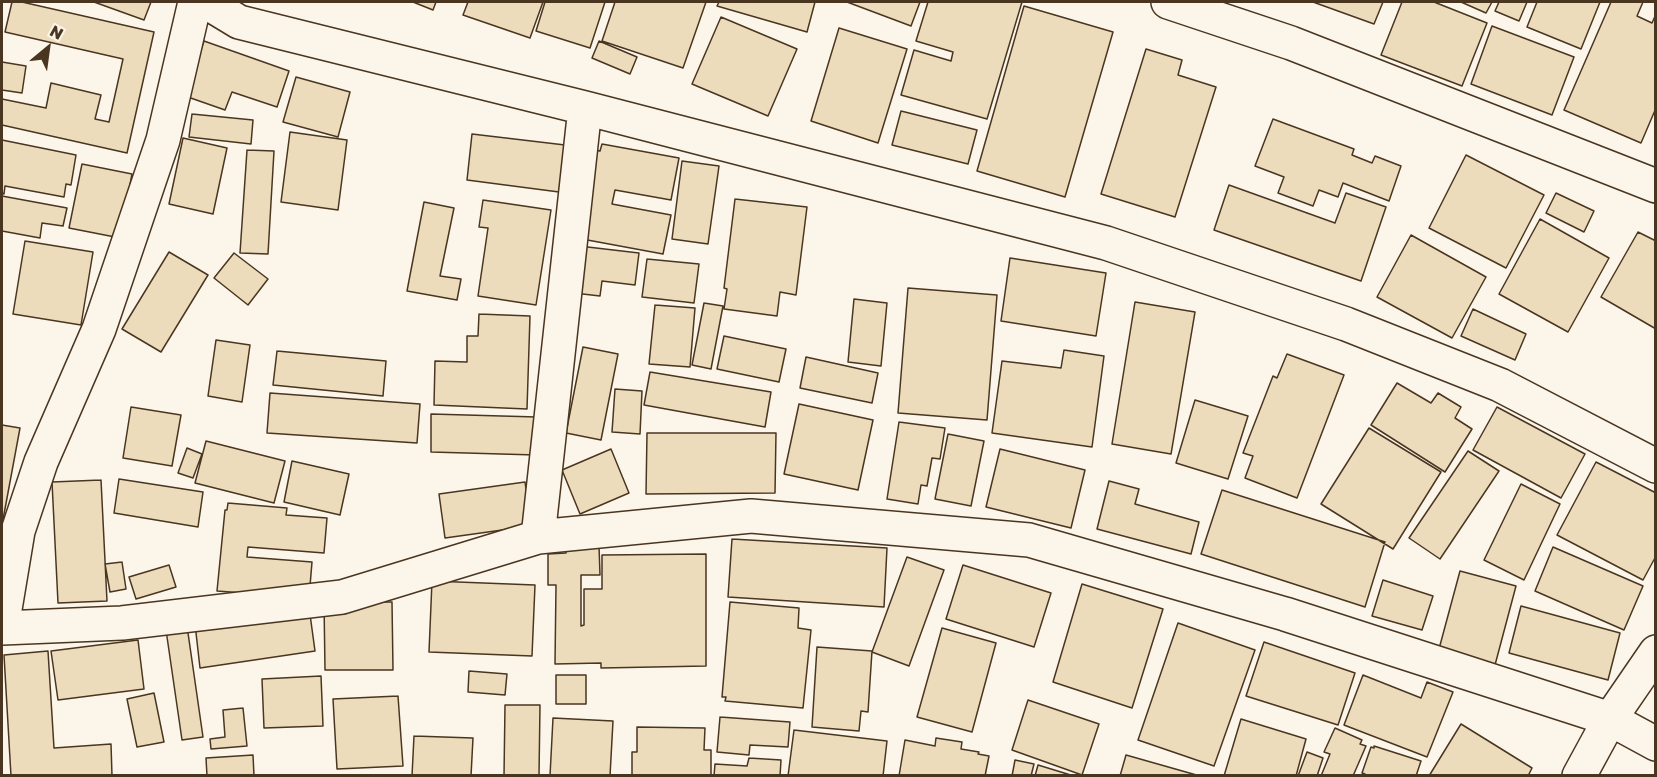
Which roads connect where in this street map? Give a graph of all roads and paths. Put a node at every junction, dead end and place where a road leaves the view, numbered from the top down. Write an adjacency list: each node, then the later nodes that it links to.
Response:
1 (195, 2): 8 (street)
2 (206, 2): 4 (street)
3 (1168, 2): 5 (street)
4 (585, 108): 6 (street); 7 (street)
5 (1656, 186)
6 (1656, 466)
7 (538, 537): 8 (street); 10 (street)
8 (2, 627)
9 (1656, 652): 10 (street)
10 (1610, 719): 11 (street); 12 (street)
11 (1656, 744)
12 (1579, 776)

